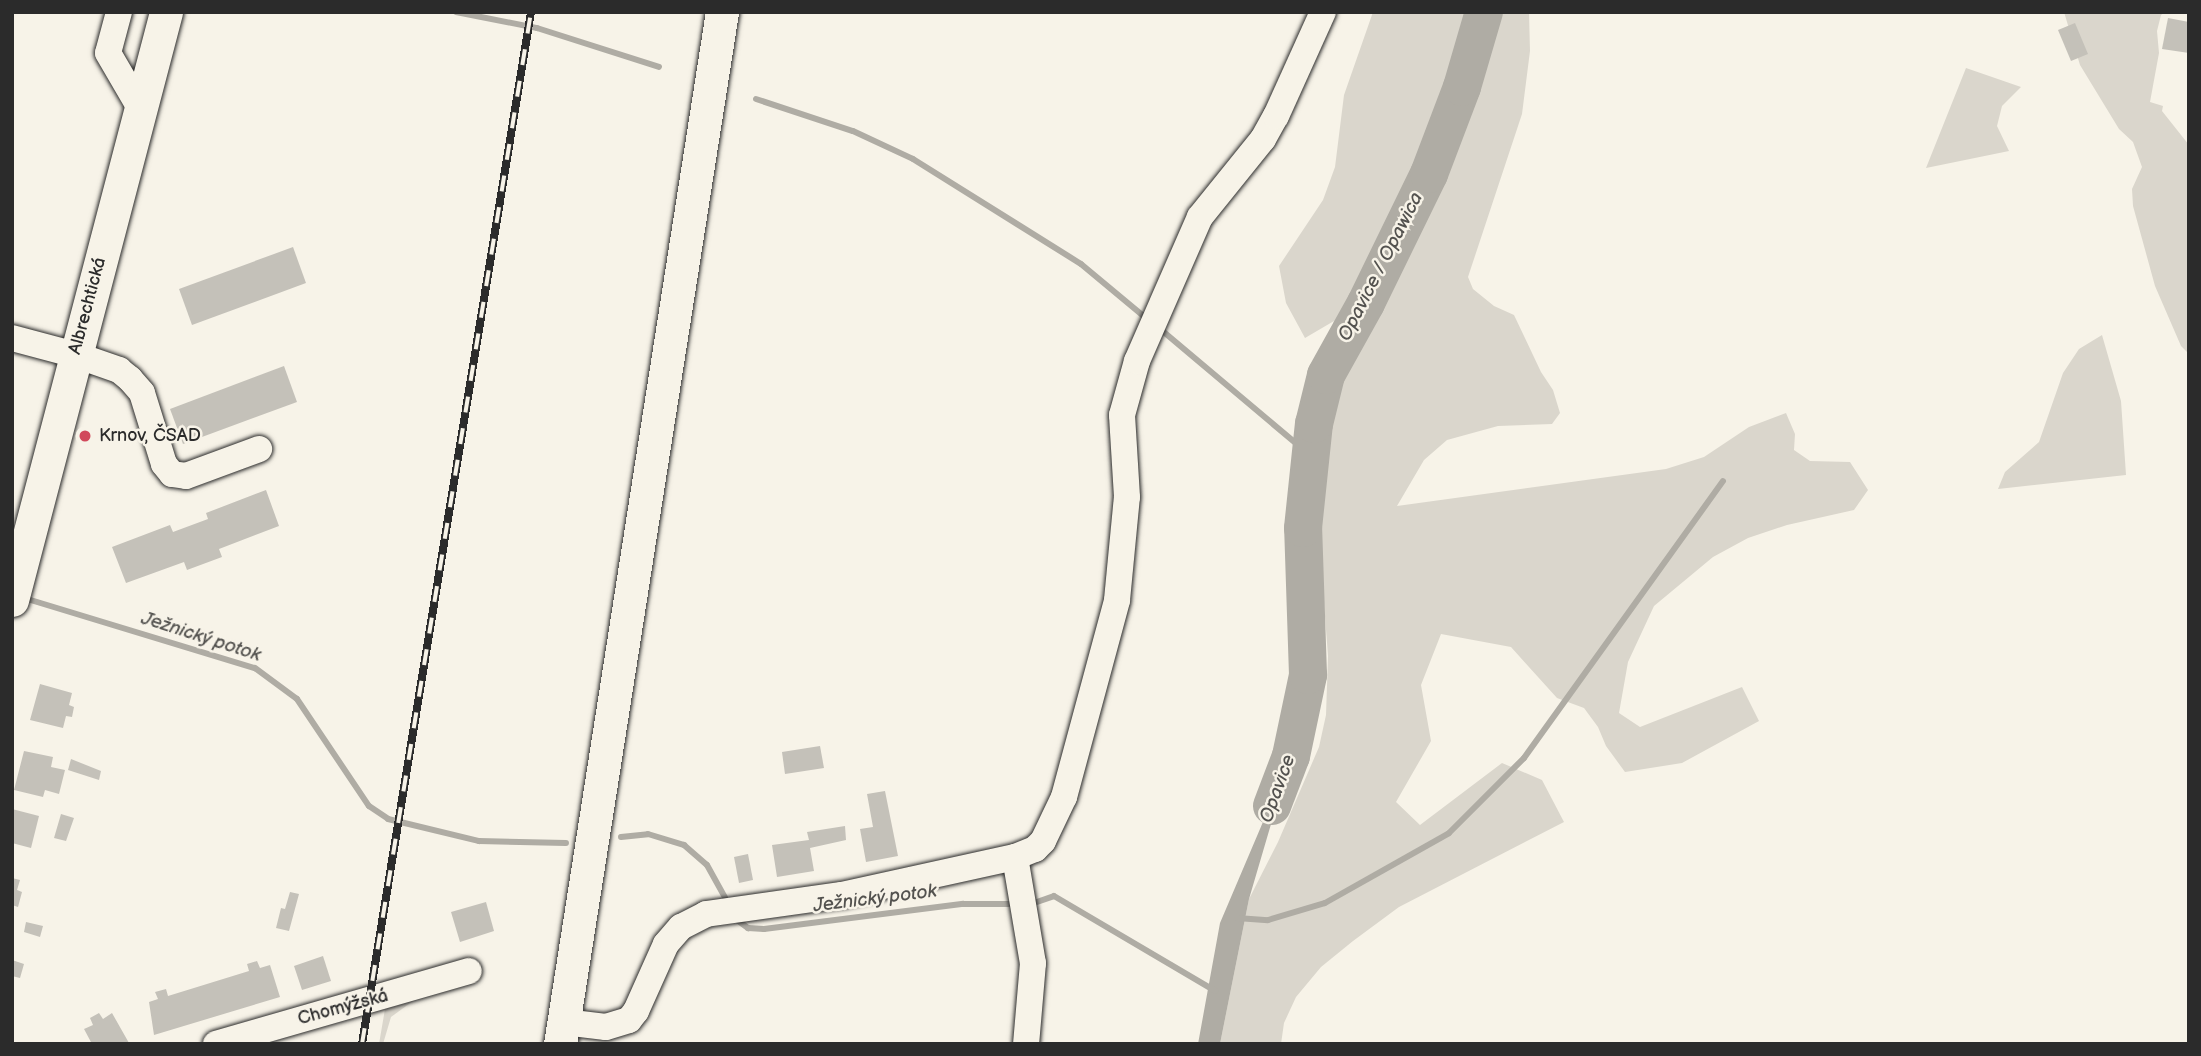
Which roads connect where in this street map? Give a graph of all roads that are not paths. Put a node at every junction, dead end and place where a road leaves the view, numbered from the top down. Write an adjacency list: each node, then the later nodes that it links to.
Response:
1 (119, 12): 5 (street)
2 (166, 12): 5 (main road, Albrechtická)
3 (722, 12): 12 (main road)
4 (1322, 12): 10 (street)
5 (141, 108): 7 (main road, Albrechtická)
6 (12, 338): 7 (street)
7 (76, 355): 8 (street); 9 (main road, Albrechtická)
8 (259, 449)
9 (12, 600)
10 (1015, 857): 12 (street); 14 (street)
11 (469, 971): 13 (street, Chomýžská)
12 (562, 1033)
13 (216, 1044)
14 (1026, 1044)

